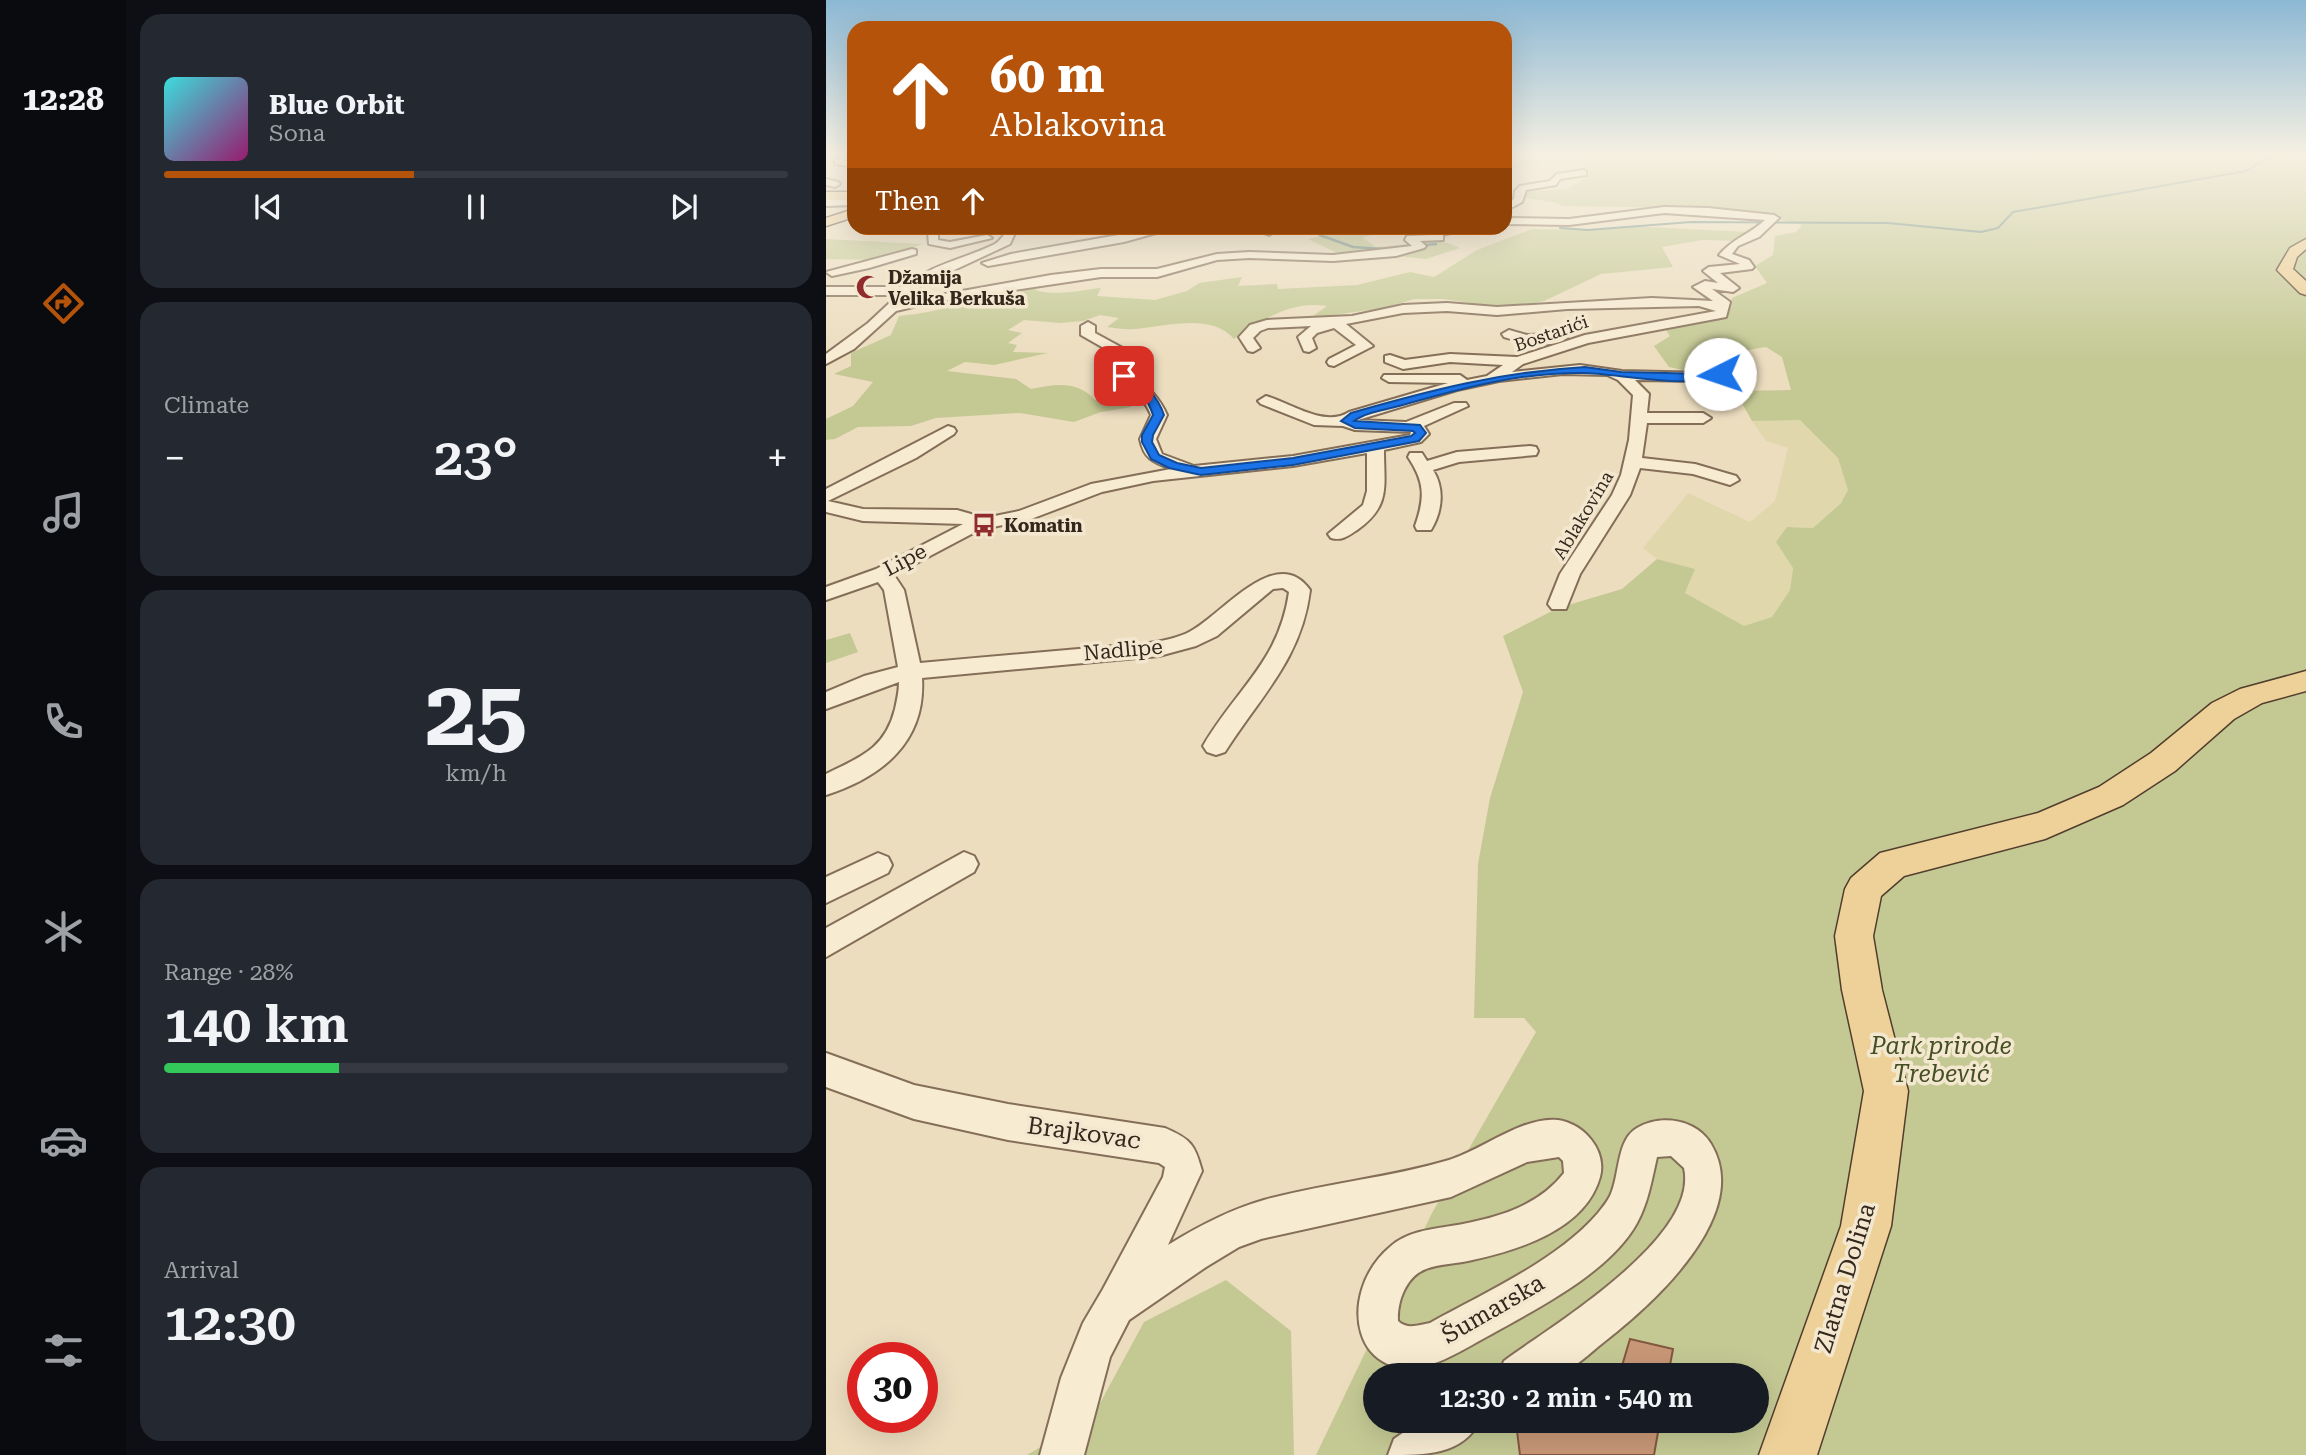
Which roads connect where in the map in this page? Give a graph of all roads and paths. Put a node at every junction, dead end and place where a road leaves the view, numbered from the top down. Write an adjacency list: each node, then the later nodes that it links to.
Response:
1 (1770, 222): 17 (street)
2 (933, 235): 3 (street)
3 (994, 235)
4 (1012, 235): 9 (street)
5 (1136, 235): 11 (street)
6 (1438, 235): 18 (street)
7 (1022, 242): 9 (street)
8 (2306, 243): 15 (main road)
9 (998, 247): 11 (street); 16 (street)
10 (912, 252): 12 (street)
11 (1018, 255): 13 (street)
12 (829, 271): 14 (street)
13 (953, 271)
14 (826, 289): 16 (street)
15 (2306, 290)
16 (906, 291): 18 (street)
17 (1720, 306): 19 (street, Bostarići); 22 (street, Bostarići)
18 (891, 308): 26 (street)
19 (1334, 322): 23 (street, Bostarići); 24 (street); 28 (street)
20 (1088, 326): 44 (street)
21 (1509, 334): 22 (street)
22 (1585, 339): 27 (street, Bostarići)
23 (1253, 348)
24 (1309, 348)
25 (1390, 359): 27 (street)
26 (826, 360)
27 (1518, 361): 32 (street, Bostarići)
28 (1334, 362)
29 (1738, 371): 30 (street)
30 (1621, 375): 32 (street); 35 (street, Ablakovina)
31 (1389, 378): 32 (street)
32 (1491, 380): 37 (street, Bostarići)
33 (1266, 401): 37 (street)
34 (1460, 406): 39 (street)
35 (1638, 418): 36 (street); 42 (street, Ablakovina)
36 (1703, 418)
37 (1346, 421): 39 (street)
38 (948, 431): 46 (street)
39 (1407, 434): 40 (street); 43 (street)
40 (1376, 448): 44 (street); 50 (street)
41 (1530, 451): 43 (street)
42 (1634, 462): 45 (street); 53 (street, Ablakovina)
43 (1424, 467): 49 (street)
44 (1201, 472): 48 (street)
45 (1730, 480)
46 (826, 496)
47 (826, 506): 48 (street)
48 (982, 523): 51 (street, Lipe)
49 (1424, 526)
50 (1338, 534)
51 (883, 573): 52 (street, Lipe); 54 (street)
52 (826, 594)
53 (1559, 604)
54 (910, 671): 56 (street); 57 (street, Nadlipe); 58 (street)
55 (2306, 681): 69 (main road, Zlatna Dolina)
56 (826, 701)
57 (1216, 746)
58 (826, 785)
59 (964, 864): 62 (street)
60 (878, 865): 61 (street)
61 (826, 891)
62 (826, 944)
63 (826, 1070): 64 (street, Brajkovac)
64 (1116, 1305): 65 (street, Šumarska); 67 (street, Šumarska)
65 (1538, 1363)
66 (1441, 1433): 68 (street)
67 (1062, 1455)
68 (1410, 1455)
69 (1788, 1455)

